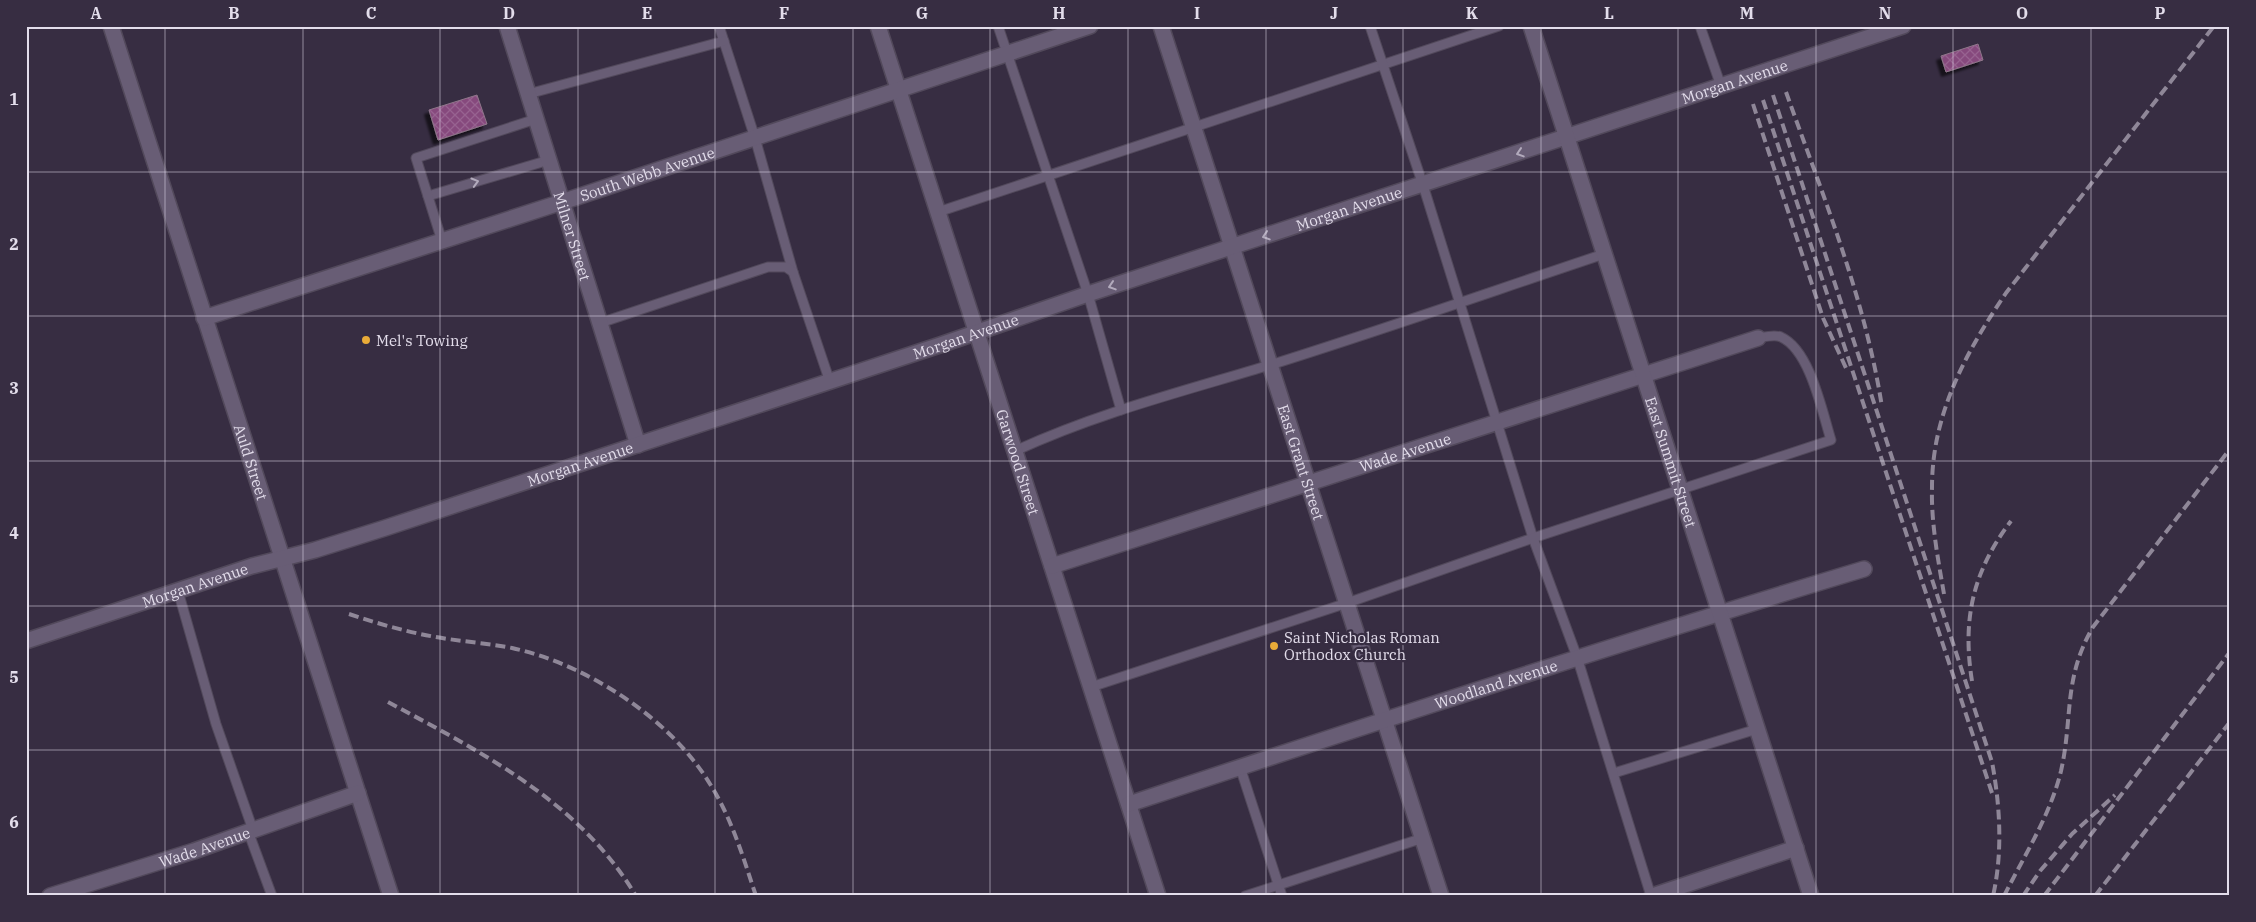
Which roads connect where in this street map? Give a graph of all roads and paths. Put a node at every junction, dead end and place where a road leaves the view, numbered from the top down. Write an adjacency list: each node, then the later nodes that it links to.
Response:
1 (111, 26): 35 (street, Auld Street)
2 (507, 26): 18 (street, Milner Street)
3 (719, 26): 13 (lane)
4 (878, 26): 17 (street, Garwood Street)
5 (998, 26): 14 (lane)
6 (1090, 26): 14 (street, South Webb Avenue)
7 (1161, 26): 20 (street, East Grant Street)
8 (1370, 26): 15 (lane)
9 (1500, 26): 15 (lane)
10 (1531, 26): 22 (street, East Summit Street)
11 (1700, 26): 16 (lane)
12 (1903, 26): 16 (street, Morgan Avenue)
13 (724, 41): 18 (lane); 21 (lane)
14 (1006, 54): 17 (street, South Webb Avenue); 24 (lane)
15 (1382, 64): 20 (lane); 25 (lane)
16 (1721, 86): 22 (street, Morgan Avenue)
17 (899, 90): 21 (street, South Webb Avenue); 28 (street, Garwood Street)
18 (528, 94): 19 (street, Milner Street)
19 (536, 119): 23 (street, Milner Street); 26 (lane)
20 (1194, 128): 24 (lane); 30 (street, East Grant Street)
21 (755, 138): 27 (street, South Webb Avenue); 32 (lane)
22 (1567, 138): 25 (street, Morgan Avenue, one-way to 25); 31 (street, East Summit Street)
23 (549, 160): 26 (lane, one-way to 23); 27 (street, Milner Street)
24 (1048, 177): 28 (lane); 33 (lane)
25 (1423, 185): 30 (street, Morgan Avenue, one-way to 30); 34 (lane)
26 (428, 196): 29 (lane)
27 (562, 202): 29 (street, South Webb Avenue); 36 (street, Milner Street)
28 (938, 212): 37 (street, Garwood Street)
29 (442, 241): 35 (street, South Webb Avenue)
30 (1232, 248): 33 (street, Morgan Avenue, one-way to 33); 39 (street, East Grant Street)
31 (1604, 254): 34 (lane); 40 (street, East Summit Street)
32 (793, 272): 36 (lane); 41 (lane)
33 (1088, 294): 37 (street, Morgan Avenue); 42 (lane)
34 (1460, 302): 39 (lane); 43 (lane)
35 (204, 318): 49 (street, Auld Street)
36 (600, 323): 44 (street, Milner Street)
37 (977, 332): 41 (street, Morgan Avenue); 45 (street, Garwood Street)
38 (1758, 338): 40 (street, Wade Avenue); 47 (lane)
39 (1270, 365): 42 (lane); 46 (street, East Grant Street)
40 (1643, 375): 43 (street, Wade Avenue); 47 (street, East Summit Street)
41 (830, 382): 44 (street, Morgan Avenue)
42 (1121, 410): 45 (lane)
43 (1498, 422): 46 (street, Wade Avenue); 48 (lane)
44 (638, 445): 49 (street, Morgan Avenue)
45 (1015, 451): 50 (street, Garwood Street)
46 (1309, 484): 50 (street, Wade Avenue); 53 (street, East Grant Street)
47 (1680, 490): 48 (lane); 54 (street, East Summit Street)
48 (1533, 538): 53 (lane); 56 (lane)
49 (282, 558): 52 (street, Morgan Avenue); 62 (street, Auld Street)
50 (1052, 566): 57 (street, Garwood Street)
51 (1864, 569): 54 (street, Woodland Avenue)
52 (178, 591): 55 (street, Morgan Avenue); 64 (lane)
53 (1347, 603): 57 (lane); 58 (street, East Grant Street)
54 (1720, 612): 56 (street, Woodland Avenue); 59 (street, East Summit Street)
55 (26, 641)
56 (1577, 658): 58 (street, Woodland Avenue); 61 (lane)
57 (1091, 687): 63 (street, Garwood Street)
58 (1384, 719): 60 (street, Woodland Avenue); 65 (street, East Grant Street)
59 (1757, 729): 61 (lane); 66 (street, East Summit Street)
60 (1240, 767): 63 (street, Woodland Avenue); 67 (lane)
61 (1614, 773): 75 (lane)
62 (358, 793): 64 (street, Wade Avenue); 70 (street, Auld Street)
63 (1129, 804): 71 (street, Garwood Street)
64 (251, 831): 68 (street, Wade Avenue); 69 (lane)
65 (1423, 838): 67 (lane); 74 (street, East Grant Street)
66 (1796, 848): 75 (street); 76 (street, East Summit Street)
67 (1278, 885): 72 (lane); 73 (lane)
68 (50, 896)
69 (272, 896)
70 (391, 896)
71 (1158, 896)
72 (1244, 896)
73 (1282, 896)
74 (1441, 896)
75 (1651, 896)
76 (1811, 896)

